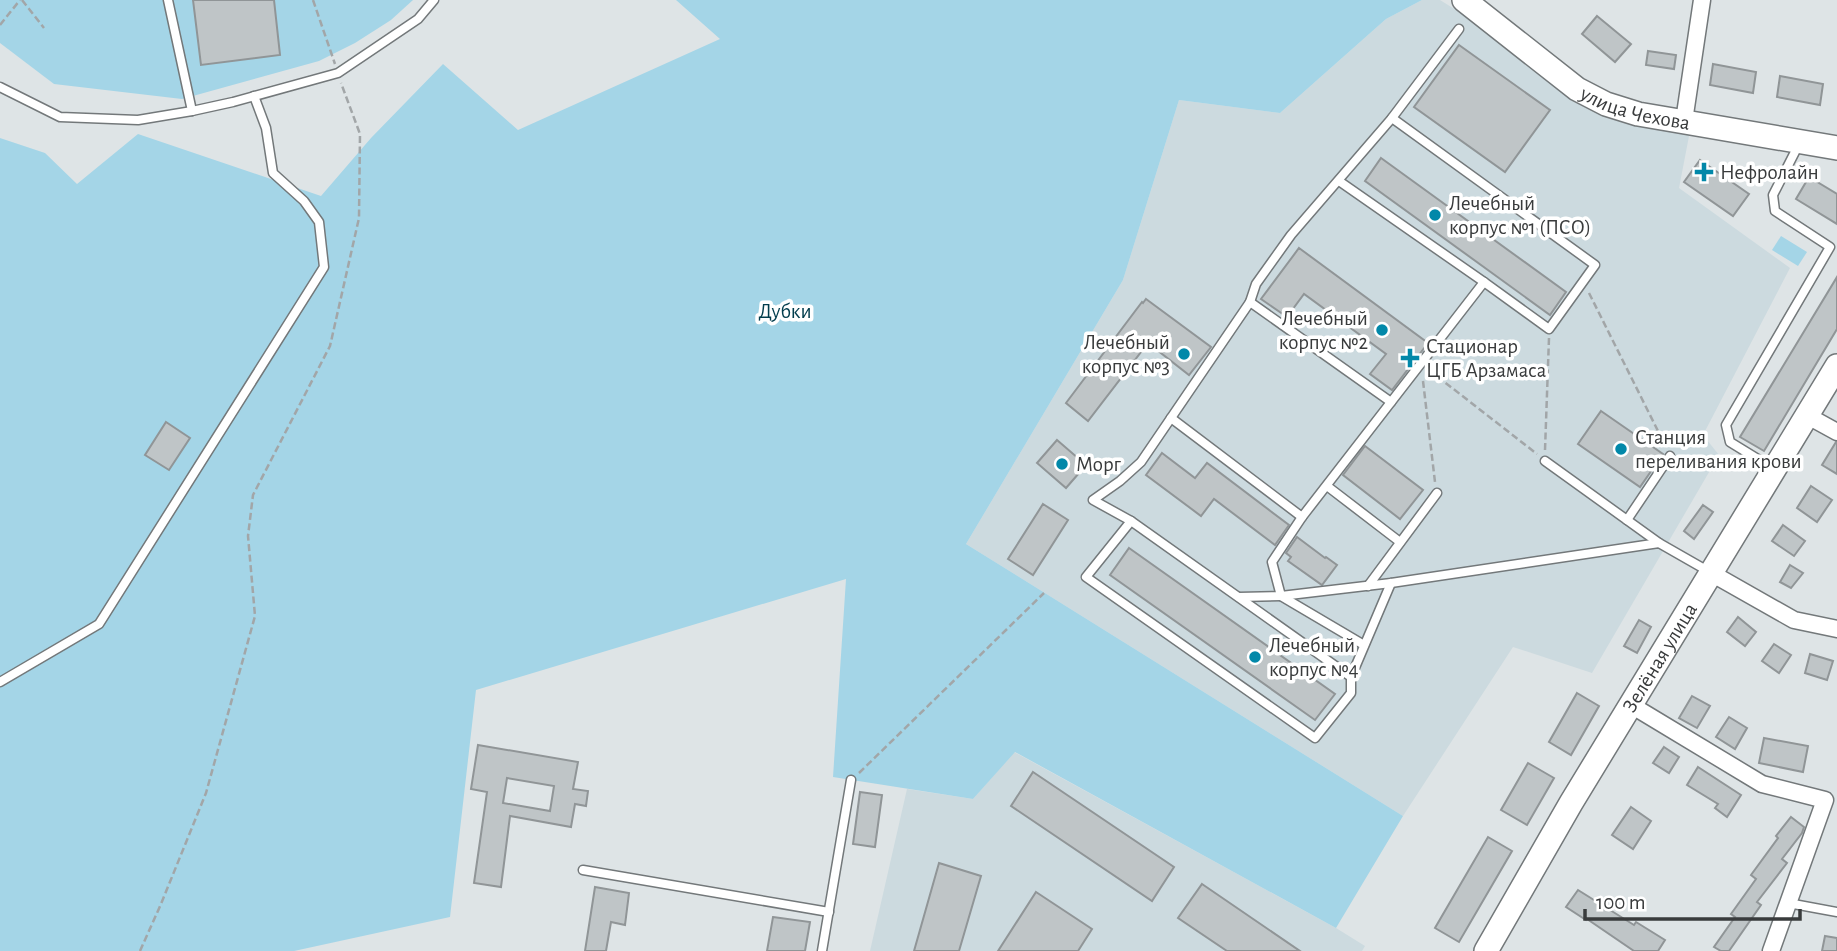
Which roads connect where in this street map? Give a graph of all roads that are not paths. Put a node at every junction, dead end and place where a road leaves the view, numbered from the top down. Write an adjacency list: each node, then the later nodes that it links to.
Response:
1 (168, 0): 8 (lane)
2 (434, 0): 7 (lane)
3 (1464, 0): 10 (street, улица Чехова)
4 (1702, 0): 10 (street)
5 (1459, 29): 9 (lane)
6 (0, 87): 8 (lane)
7 (254, 96): 8 (lane); 39 (lane)
8 (192, 111)
9 (1392, 118): 13 (lane); 14 (lane)
10 (1684, 121): 11 (street, улица Чехова)
11 (1800, 141): 12 (street, улица Чехова); 23 (lane)
12 (1837, 148)
13 (1339, 181): 14 (lane); 15 (lane)
14 (1483, 282): 17 (lane)
15 (1250, 302): 17 (lane); 19 (lane)
16 (1837, 366): 18 (street, Зелёная улица)
17 (1391, 402): 24 (lane)
18 (1806, 415): 20 (street); 23 (street, Зелёная улица)
19 (1171, 418): 26 (lane); 28 (lane)
20 (1837, 432)
21 (1670, 456): 27 (lane)
22 (1545, 461): 27 (lane)
23 (1774, 469): 31 (street, Зелёная улица)
24 (1326, 486): 26 (lane); 29 (lane)
25 (1437, 492): 29 (lane)
26 (1302, 517): 34 (lane)
27 (1627, 520): 30 (lane)
28 (1131, 521): 35 (lane); 38 (lane)
29 (1400, 542): 33 (lane)
30 (1659, 543): 31 (lane); 32 (lane)
31 (1711, 573): 36 (street); 40 (street, Зелёная улица)
32 (1391, 583): 33 (lane); 37 (lane)
33 (1368, 586): 34 (lane)
34 (1281, 596): 35 (lane); 37 (lane)
35 (1238, 597): 38 (lane)
36 (1837, 629)
37 (1364, 645): 38 (lane)
38 (1352, 677)
39 (0, 682)
40 (1631, 705): 42 (street); 48 (street, Зелёная улица)
41 (851, 780): 45 (lane)
42 (1831, 799): 44 (street)
43 (583, 870): 45 (lane)
44 (1788, 903): 46 (lane); 49 (street)
45 (829, 912): 47 (lane)
46 (1837, 912)
47 (822, 951)
48 (1486, 951)
49 (1771, 951)

